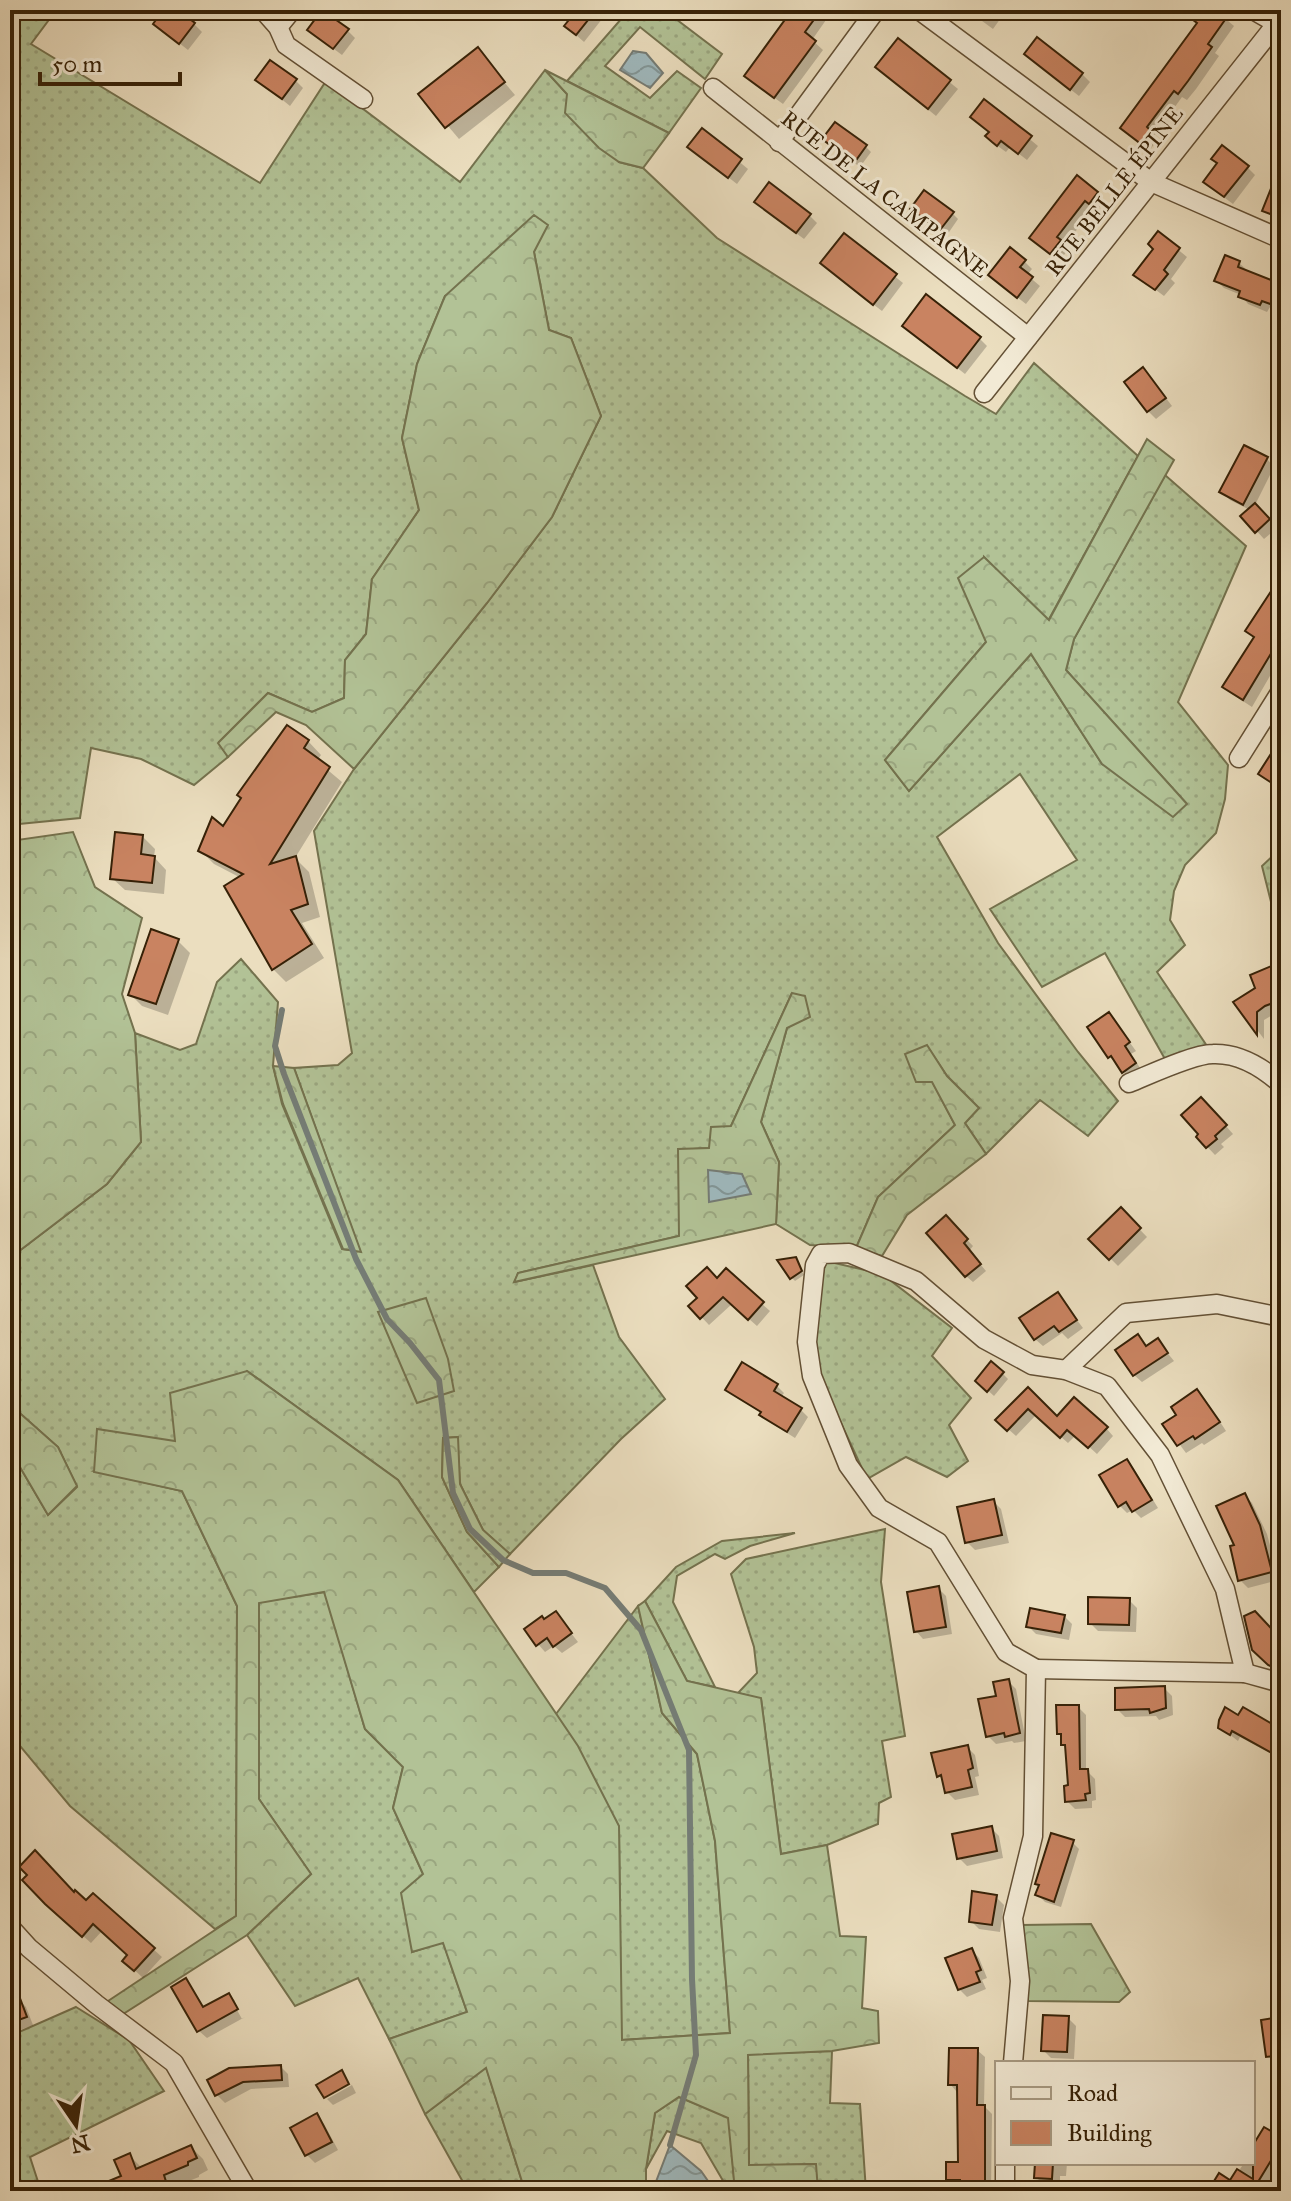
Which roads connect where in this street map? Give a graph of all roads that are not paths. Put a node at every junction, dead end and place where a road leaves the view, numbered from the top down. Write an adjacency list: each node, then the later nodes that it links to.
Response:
1 (263, 10): 7 (street)
2 (292, 10): 7 (street)
3 (876, 10): 10 (street)
4 (919, 10): 11 (street)
5 (1253, 10): 6 (street)
6 (1280, 23): 11 (street, RUE BELLE ÉPINE)
7 (278, 27): 9 (street)
8 (713, 88): 10 (street, RUE DE LA CAMPAGNE)
9 (363, 99)
10 (779, 142): 13 (street, RUE DE LA CAMPAGNE)
11 (1151, 182): 12 (street); 13 (street, RUE BELLE ÉPINE)
12 (1281, 239)
13 (1028, 337): 14 (street, RUE BELLE ÉPINE)
14 (984, 393)
15 (1281, 691): 16 (street)
16 (1239, 758)
17 (1129, 1083): 18 (street)
18 (1281, 1084)
19 (1281, 1317): 20 (street)
20 (1066, 1370): 21 (street); 22 (street)
21 (1036, 1669): 22 (street); 25 (street)
22 (1245, 1673): 23 (street)
23 (1281, 1683)
24 (10, 1927): 27 (street)
25 (1013, 2061)
26 (1005, 2165): 28 (street)
27 (248, 2191)
28 (1005, 2191)

